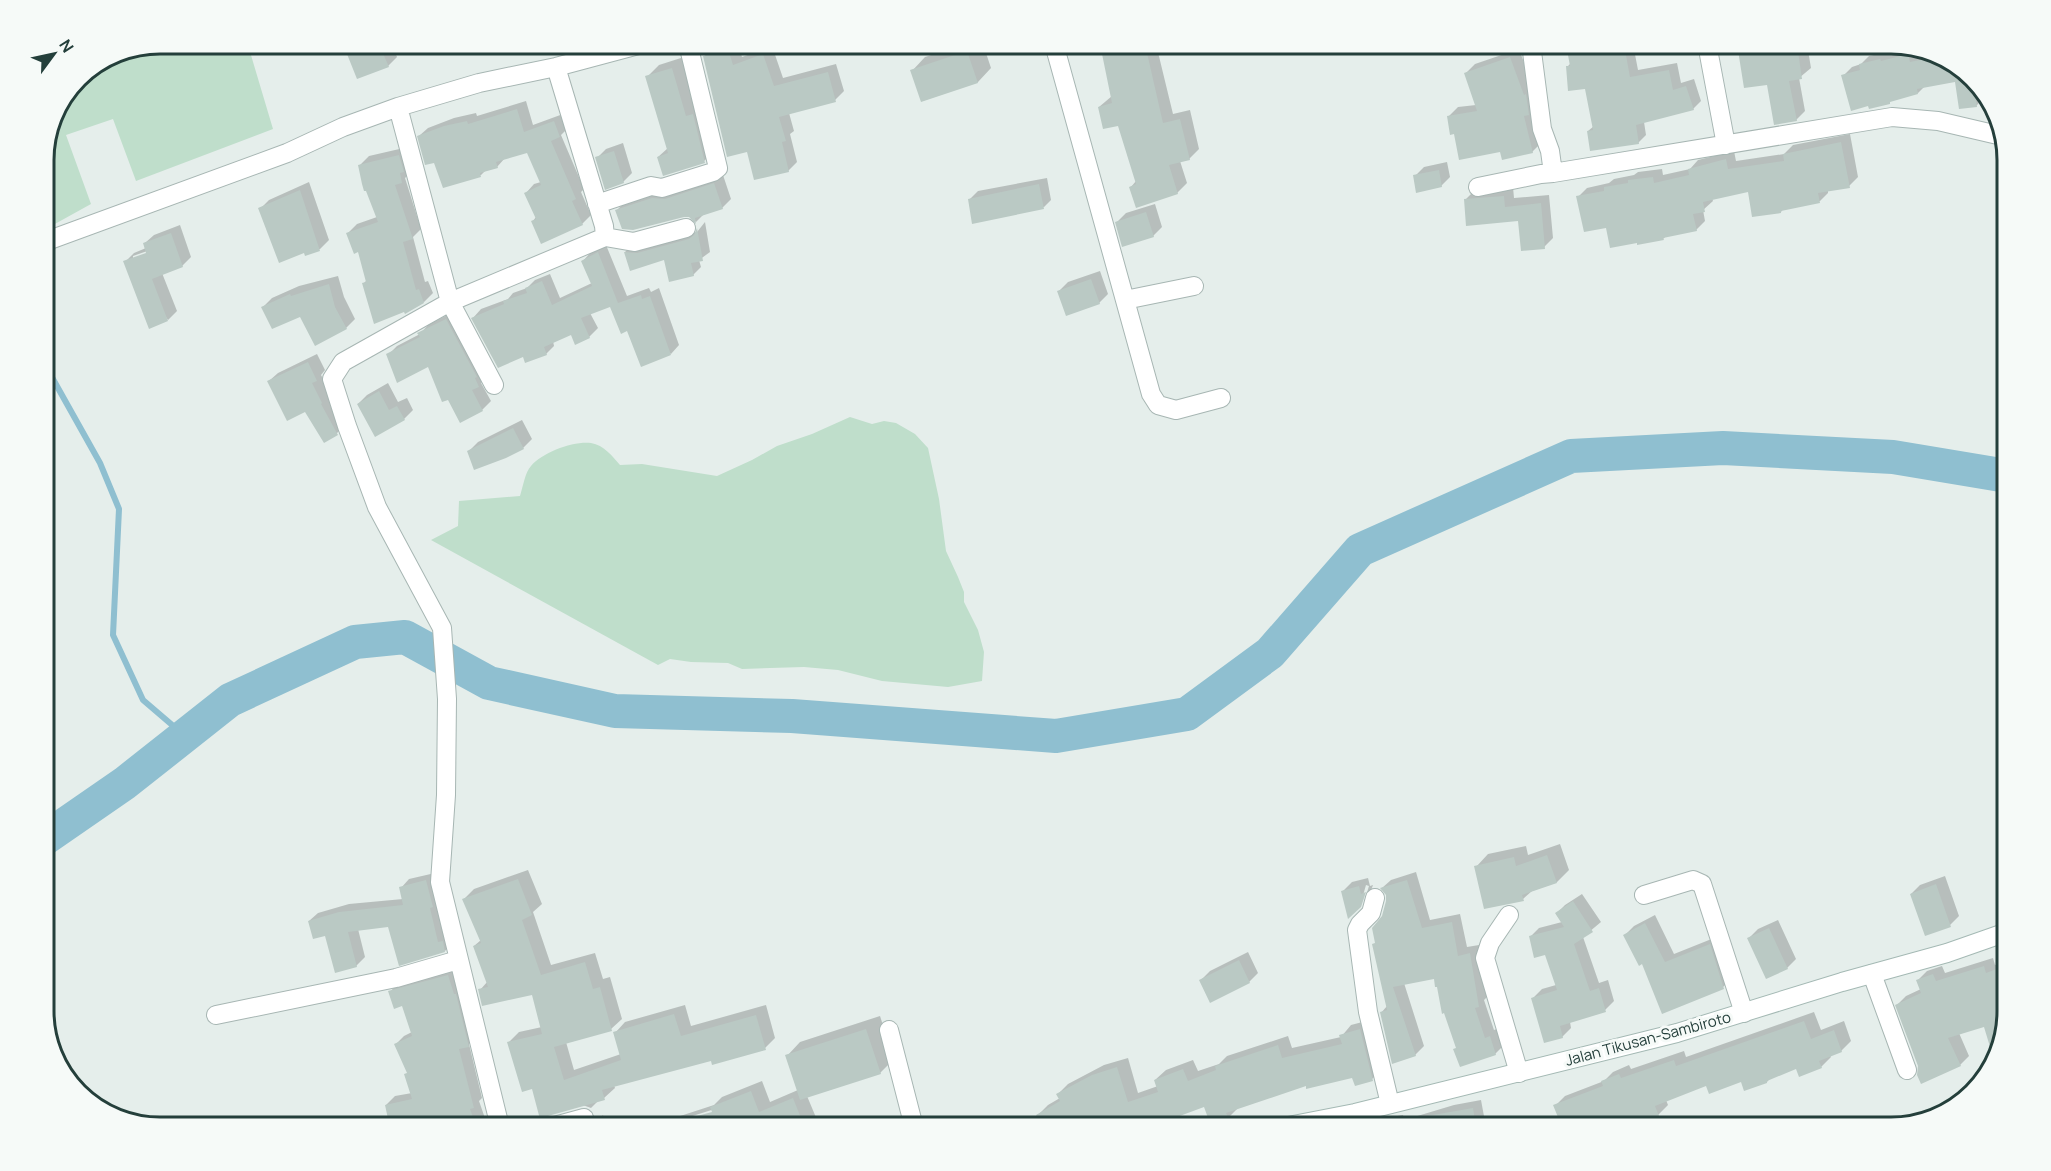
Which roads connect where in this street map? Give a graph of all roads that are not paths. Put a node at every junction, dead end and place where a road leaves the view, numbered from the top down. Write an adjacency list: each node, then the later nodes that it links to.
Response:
1 (605, 54): 6 (street)
2 (690, 54): 12 (street)
3 (1057, 54): 17 (street)
4 (1532, 54): 10 (street)
5 (1709, 54): 9 (street)
6 (556, 67): 7 (street); 12 (street)
7 (398, 107): 15 (street); 18 (street)
8 (1993, 134): 9 (street)
9 (1726, 145): 10 (street)
10 (1553, 174): 11 (street)
11 (1478, 187)
12 (597, 204): 14 (street)
13 (686, 228): 14 (street)
14 (605, 237): 18 (street)
15 (54, 238)
16 (1194, 286): 17 (street)
17 (1125, 300): 20 (street)
18 (450, 302): 19 (street); 25 (street)
19 (494, 385)
20 (1221, 398)
21 (1644, 895): 27 (street)
22 (1375, 898): 32 (street)
23 (1509, 915): 31 (street)
24 (1997, 935): 26 (street, Jalan Tikusan-Sambiroto)
25 (458, 960): 28 (street); 33 (street)
26 (1872, 974): 27 (street, Jalan Tikusan-Sambiroto); 30 (street)
27 (1744, 1013): 31 (street, Jalan Tikusan-Sambiroto)
28 (216, 1015)
29 (889, 1030): 34 (street)
30 (1907, 1070)
31 (1519, 1073): 32 (street, Jalan Tikusan-Sambiroto)
32 (1390, 1104): 35 (street, Jalan Tikusan-Sambiroto)
33 (497, 1117)
34 (911, 1117)
35 (1332, 1117)

